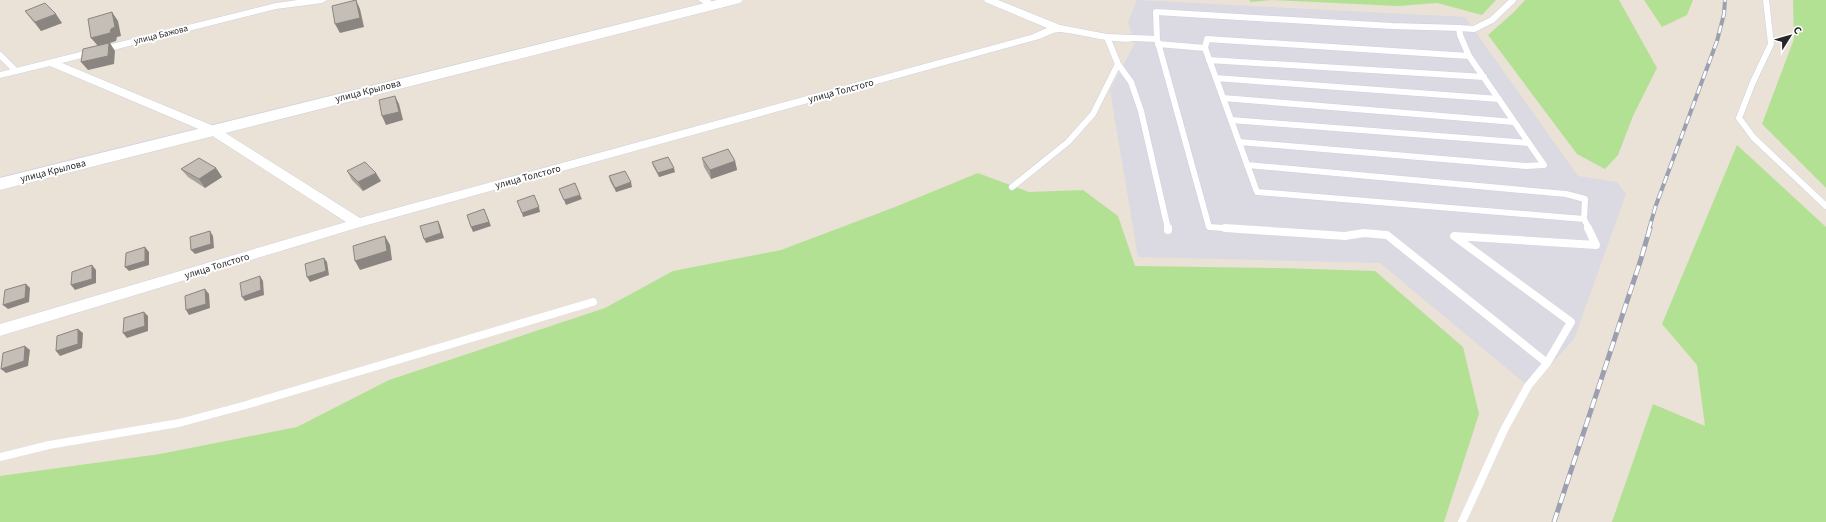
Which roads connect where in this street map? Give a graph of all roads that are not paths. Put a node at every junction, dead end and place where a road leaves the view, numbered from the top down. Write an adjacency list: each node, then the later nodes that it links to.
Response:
1 (322, 0): 16 (street, улица Бажова)
2 (735, 0): 6 (main road, улица Крылова)
3 (989, 0): 7 (street)
4 (1513, 0): 8 (lane)
5 (1766, 0): 32 (lane)
6 (708, 3): 26 (main road, улица Крылова)
7 (1057, 28): 9 (street); 34 (street, улица Толстого)
8 (1459, 28): 11 (lane); 14 (lane)
9 (1107, 37): 10 (street); 17 (lane)
10 (1133, 38): 11 (lane)
11 (1157, 41): 12 (lane); 38 (lane)
12 (1205, 48): 14 (lane); 15 (lane)
13 (0, 55): 18 (lane)
14 (1470, 56): 20 (lane)
15 (1209, 60): 20 (lane); 21 (lane)
16 (52, 63): 18 (street, улица Бажова); 26 (street)
17 (1118, 64): 31 (lane); 35 (lane)
18 (16, 71): 19 (street, улица Бажова)
19 (0, 75)
20 (1484, 77): 23 (lane)
21 (1216, 78): 22 (lane); 23 (lane)
22 (1223, 98): 24 (lane); 25 (lane)
23 (1500, 99): 25 (lane)
24 (1231, 120): 27 (lane); 28 (lane)
25 (1514, 122): 28 (lane)
26 (212, 130): 30 (main road, улица Крылова); 34 (street)
27 (1239, 142): 28 (lane); 29 (lane)
28 (1528, 143)
29 (1247, 165): 33 (lane); 33 (lane)
30 (0, 184)
31 (1012, 187)
32 (1826, 206)
33 (1584, 219): 38 (lane)
34 (358, 223): 37 (street, улица Толстого)
35 (1168, 230)
36 (593, 302): 39 (lane)
37 (0, 330)
38 (1547, 363): 40 (lane)
39 (0, 457)
40 (1462, 522)

